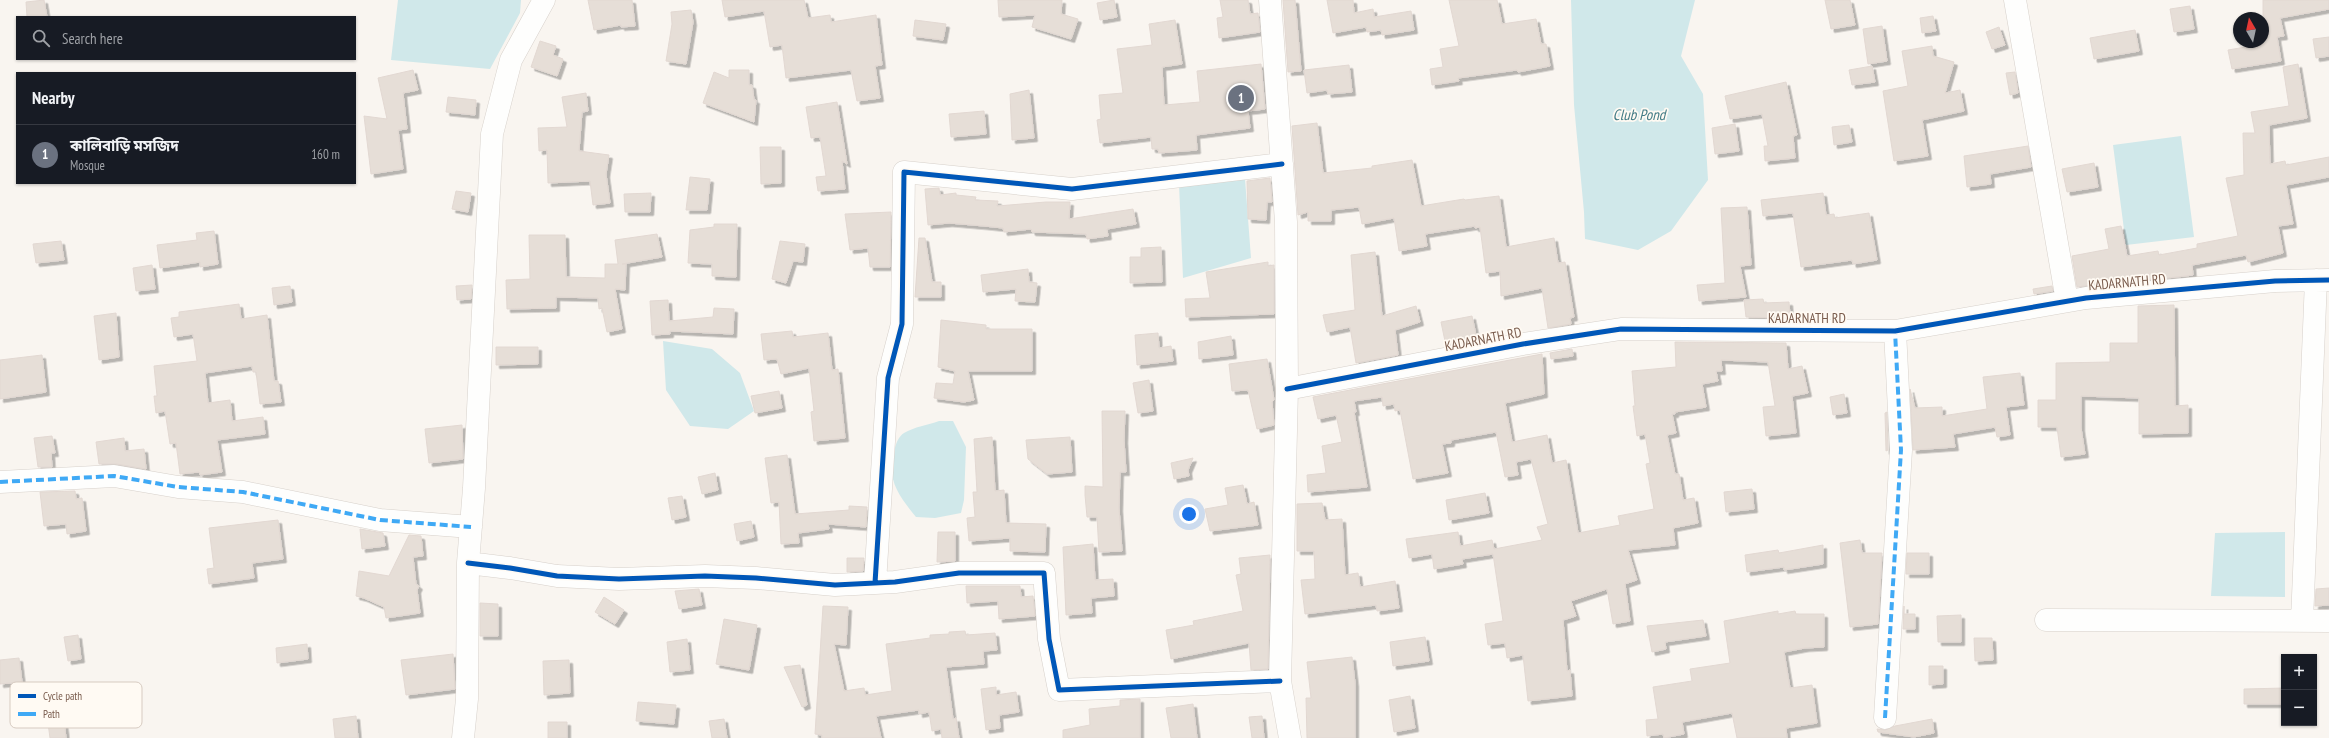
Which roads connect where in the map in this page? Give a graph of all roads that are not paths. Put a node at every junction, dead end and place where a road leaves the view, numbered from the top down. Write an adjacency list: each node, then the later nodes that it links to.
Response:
1 (544, 0): 10 (street)
2 (1270, 0): 4 (street)
3 (2015, 0): 6 (street)
4 (1282, 164): 8 (street); 12 (street)
5 (2322, 280): 6 (street, KADARNATH RD); 14 (street)
6 (2067, 301): 7 (street, KADARNATH RD)
7 (1895, 331): 8 (street, KADARNATH RD); 17 (street)
8 (1287, 389): 16 (street)
9 (0, 482): 10 (street)
10 (471, 527): 11 (street)
11 (468, 563): 12 (street); 18 (street)
12 (875, 583): 16 (street)
13 (2046, 620): 14 (street)
14 (2302, 621): 15 (street)
15 (2329, 621)
16 (1280, 681): 19 (street)
17 (1885, 718)
18 (463, 738)
19 (1290, 738)

